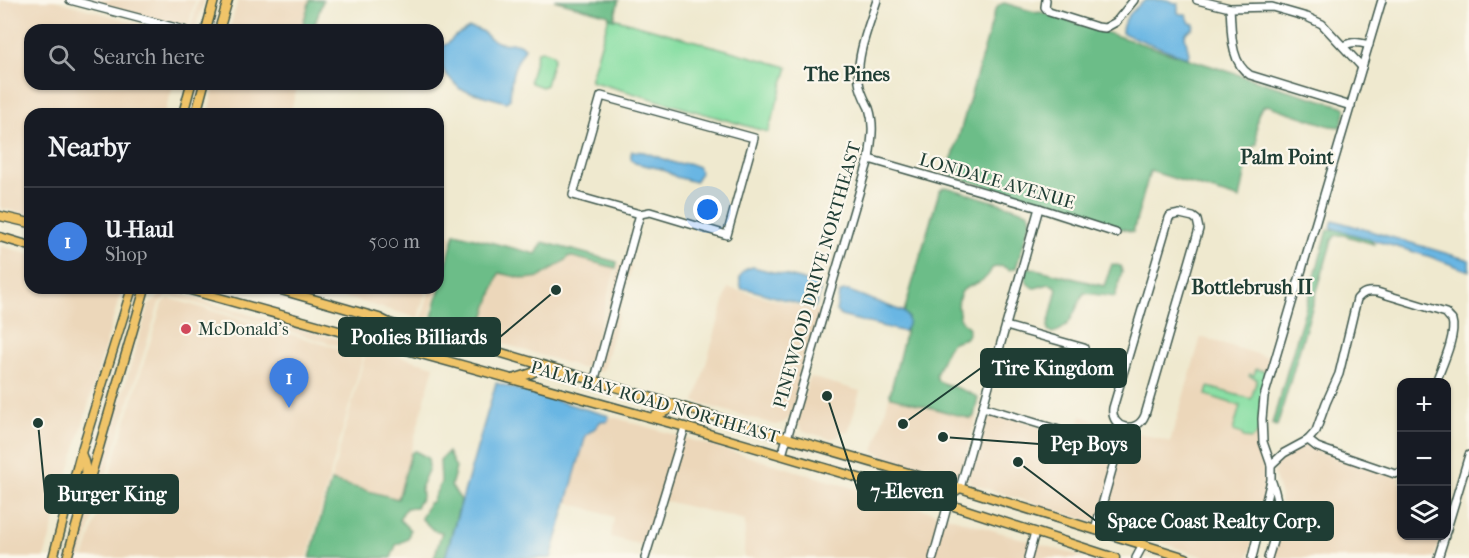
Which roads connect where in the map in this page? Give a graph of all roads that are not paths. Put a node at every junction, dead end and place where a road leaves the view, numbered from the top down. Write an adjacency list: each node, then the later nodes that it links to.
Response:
1 (70, 0): 10 (street)
2 (214, 0): 11 (main road)
3 (228, 0): 12 (main road)
4 (877, 0): 21 (street, PINEWOOD DRIVE NORTHEAST)
5 (1046, 0): 6 (street)
6 (1134, 0)
7 (1197, 0): 9 (street)
8 (1382, 0): 13 (street)
9 (1230, 8): 14 (street); 18 (street)
10 (161, 24)
11 (208, 24)
12 (221, 24)
13 (1369, 45): 14 (street); 15 (street)
14 (1343, 46): 15 (street)
15 (1362, 67): 18 (street)
16 (189, 90): 19 (main road)
17 (202, 90): 20 (main road)
18 (1351, 106): 52 (street)
19 (185, 108)
20 (198, 108)
21 (869, 159): 22 (street, LONDALE AVENUE); 47 (street, PINEWOOD DRIVE NORTHEAST)
22 (1039, 208): 26 (street, LONDALE AVENUE); 34 (street)
23 (640, 214): 23 (street); 40 (street)
24 (0, 216): 25 (main road)
25 (24, 222)
26 (1116, 233)
27 (0, 237): 28 (main road)
28 (24, 244)
29 (130, 294): 49 (main road)
30 (143, 294): 59 (main road)
31 (205, 294): 35 (main road, PALM BAY ROAD NORTHEAST)
32 (295, 294): 33 (main road, PALM BAY ROAD NORTHEAST)
33 (389, 323): 35 (main road); 37 (main road, PALM BAY ROAD NORTHEAST)
34 (1006, 326): 36 (street); 42 (street)
35 (362, 337): 39 (main road, PALM BAY ROAD NORTHEAST)
36 (1083, 348)
37 (543, 366): 39 (main road); 40 (main road, PALM BAY ROAD NORTHEAST)
38 (1437, 378): 48 (street)
39 (512, 379): 43 (main road, PALM BAY ROAD NORTHEAST)
40 (594, 382): 41 (main road, PALM BAY ROAD NORTHEAST)
41 (677, 406): 43 (main road); 47 (main road, PALM BAY ROAD NORTHEAST)
42 (983, 407): 46 (street); 55 (street)
43 (653, 418): 44 (main road, PALM BAY ROAD NORTHEAST)
44 (685, 427): 50 (main road, PALM BAY ROAD NORTHEAST); 67 (street)
45 (1124, 427): 45 (street); 61 (street)
46 (1059, 430)
47 (787, 437): 50 (street, PINEWOOD DRIVE NORTHEAST); 55 (main road, PALM BAY ROAD NORTHEAST)
48 (1308, 440): 52 (street); 53 (street)
49 (81, 453): 59 (main road); 65 (main road)
50 (782, 455): 57 (main road, PALM BAY ROAD NORTHEAST)
51 (1469, 455): 60 (street)
52 (1271, 465): 54 (street)
53 (1397, 473)
54 (1271, 480): 73 (street); 74 (street)
55 (960, 488): 56 (main road, PALM BAY ROAD NORTHEAST); 57 (main road)
56 (970, 491): 58 (main road); 61 (main road, PALM BAY ROAD NORTHEAST)
57 (933, 500): 58 (main road, PALM BAY ROAD NORTHEAST)
58 (948, 504): 62 (main road, PALM BAY ROAD NORTHEAST); 68 (street)
59 (79, 516): 66 (main road)
60 (1451, 517)
61 (1095, 530): 64 (main road, PALM BAY ROAD NORTHEAST)
62 (1035, 532): 69 (street); 70 (main road, PALM BAY ROAD NORTHEAST)
63 (1444, 540): 75 (street)
64 (1143, 545): 71 (street); 72 (main road, PALM BAY ROAD NORTHEAST)
65 (52, 558)
66 (67, 558)
67 (645, 558)
68 (933, 558)
69 (1028, 558)
70 (1115, 558)
71 (1137, 558)
72 (1186, 558)
73 (1252, 558)
74 (1268, 558)
75 (1438, 558)

